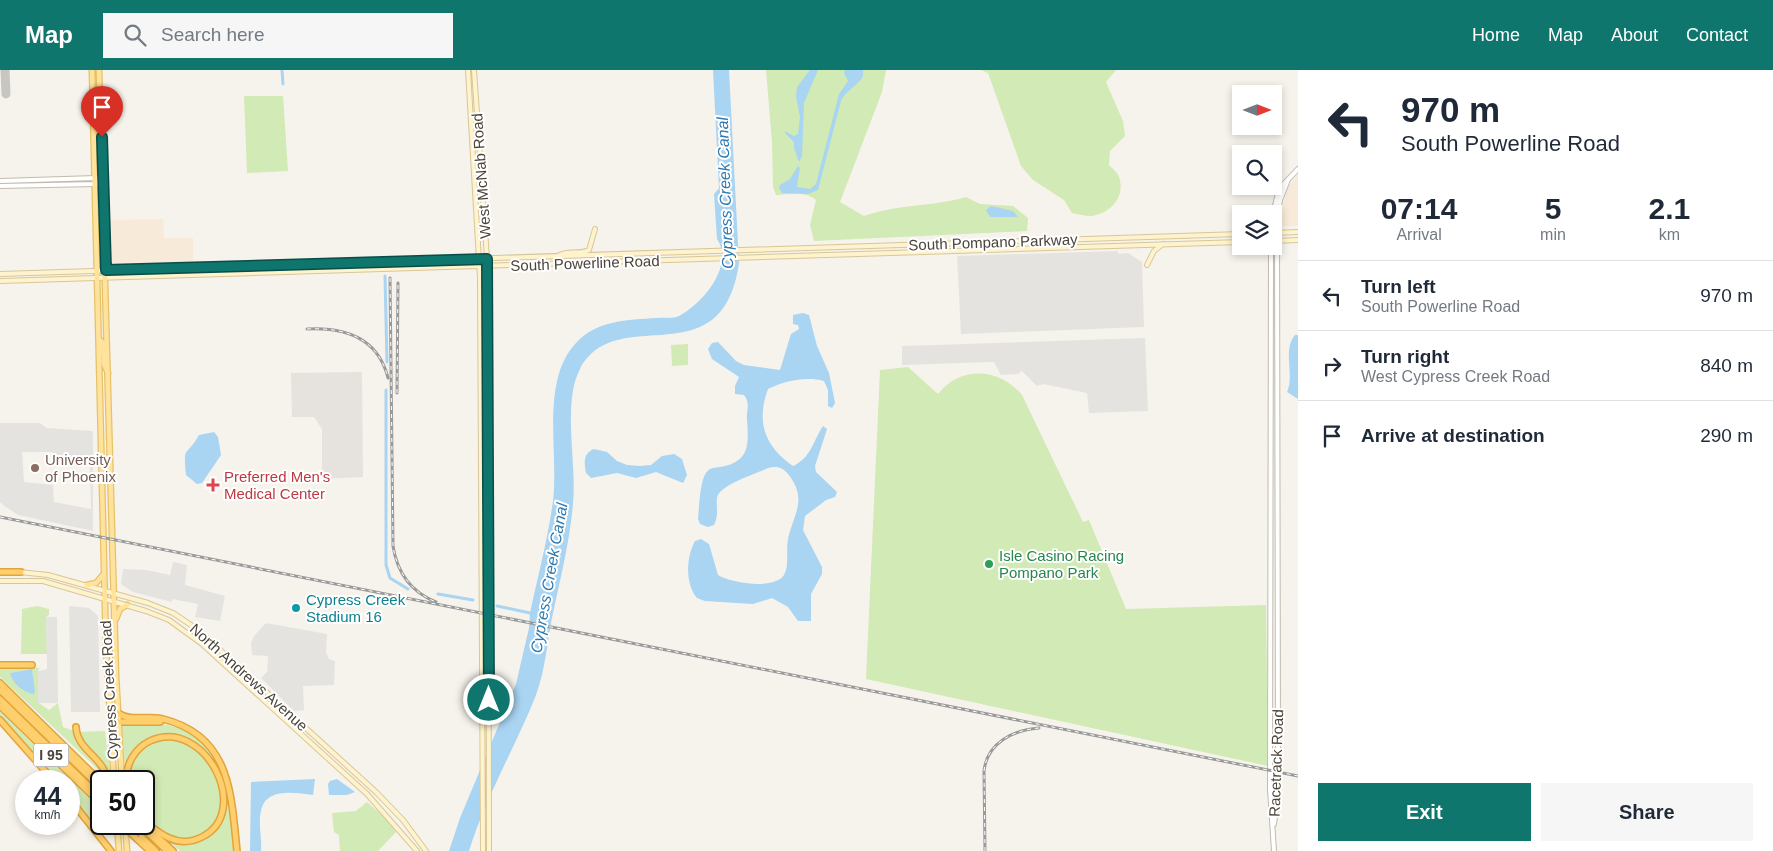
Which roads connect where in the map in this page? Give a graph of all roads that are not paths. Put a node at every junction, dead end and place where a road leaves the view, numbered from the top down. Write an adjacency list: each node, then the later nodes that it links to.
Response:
1 (92, 70): 9 (main road)
2 (99, 70): 6 (main road)
3 (468, 70): 29 (main road, West McNab Road)
4 (474, 70): 30 (main road, West McNab Road)
5 (1298, 169): 7 (street)
6 (103, 180): 9 (street); 35 (main road)
7 (1288, 180): 12 (street); 13 (street, Racetrack Road)
8 (0, 181): 10 (street)
9 (96, 181): 10 (street); 34 (main road)
10 (21, 183): 11 (street)
11 (2, 186)
12 (1275, 205)
13 (1278, 205)
14 (595, 229): 27 (main road)
15 (1298, 232): 16 (main road)
16 (1282, 233)
17 (1232, 234): 18 (main road, South Pompano Parkway)
18 (1076, 239): 23 (main road); 24 (main road, South Pompano Parkway)
19 (1298, 240): 20 (main road)
20 (1282, 241)
21 (1232, 242): 22 (main road, South Pompano Parkway)
22 (1163, 244): 23 (main road, South Pompano Parkway); 31 (main road)
23 (1033, 248): 28 (main road, South Pompano Parkway)
24 (719, 250): 27 (main road, South Powerline Road)
25 (1271, 255): 61 (street, Racetrack Road)
26 (1276, 255): 63 (street, Racetrack Road)
27 (557, 256): 30 (main road, South Powerline Road)
28 (719, 257): 33 (main road, South Powerline Road)
29 (479, 259): 30 (main road, South Powerline Road); 32 (main road, West McNab Road); 35 (main road, South Powerline Road)
30 (487, 259): 33 (main road, West McNab Road)
31 (1148, 266)
32 (480, 267): 33 (main road, South Powerline Road); 38 (main road, South Powerline Road); 50 (main road, West McNab Road)
33 (488, 267): 51 (main road, West McNab Road)
34 (98, 270): 35 (main road, South Powerline Road); 36 (main road, South Powerline Road); 39 (main road)
35 (106, 270): 38 (main road)
36 (26, 273): 37 (main road, South Powerline Road); 40 (main road)
37 (0, 274)
38 (106, 278): 39 (main road, South Powerline Road); 43 (main road)
39 (98, 279): 40 (main road, South Powerline Road); 42 (main road)
40 (16, 281): 41 (main road, South Powerline Road)
41 (0, 282)
42 (99, 339): 43 (main road); 46 (main road, Cypress Creek Road)
43 (109, 374): 52 (main road, Cypress Creek Road)
44 (21, 572): 45 (highway); 48 (main road, North Andrews Avenue)
45 (0, 573)
46 (104, 574): 48 (main road); 49 (main road, Cypress Creek Road)
47 (0, 581): 53 (main road, North Andrews Avenue)
48 (87, 585): 49 (main road, North Andrews Avenue)
49 (104, 590): 52 (main road, North Andrews Avenue); 53 (main road, Cypress Creek Road)
50 (482, 590): 51 (main road); 86 (main road, West McNab Road)
51 (489, 590): 87 (main road, West McNab Road)
52 (114, 593): 54 (main road, Cypress Creek Road); 103 (main road, North Andrews Avenue)
53 (104, 599): 54 (main road, North Andrews Avenue); 67 (main road, Cypress Creek Road)
54 (114, 602): 55 (main road, North Andrews Avenue); 56 (main road, Cypress Creek Road)
55 (127, 605): 56 (main road); 102 (main road, North Andrews Avenue)
56 (115, 623): 65 (main road, Cypress Creek Road)
57 (0, 664): 58 (highway)
58 (32, 665)
59 (0, 683): 77 (highway, I 95)
60 (0, 690): 78 (highway)
61 (1270, 691): 63 (street); 84 (street, Racetrack Road)
62 (0, 700): 79 (highway)
63 (1278, 705): 84 (street, Racetrack Road)
64 (0, 706): 80 (highway, I 95)
65 (118, 713): 68 (highway); 69 (main road, Cypress Creek Road)
66 (0, 720): 72 (highway)
67 (110, 722): 69 (main road); 71 (main road, Cypress Creek Road)
68 (173, 723): 69 (highway); 101 (highway)
69 (118, 725): 71 (main road); 75 (main road, Cypress Creek Road)
70 (76, 727): 73 (highway)
71 (110, 728): 74 (main road, Cypress Creek Road)
72 (44, 770)
73 (104, 770)
74 (113, 770)
75 (123, 770)
76 (127, 770): 85 (highway)
77 (90, 771)
78 (90, 777)
79 (90, 787)
80 (90, 793)
81 (80, 811): 83 (highway)
82 (80, 812): 94 (highway)
83 (90, 821)
84 (1274, 824): 106 (street)
85 (155, 830)
86 (482, 832): 87 (main road); 104 (main road, West McNab Road)
87 (489, 832): 105 (main road, West McNab Road)
88 (155, 833): 100 (highway)
89 (118, 835): 95 (main road)
90 (127, 835): 96 (main road)
91 (133, 835): 97 (highway, bridge)
92 (140, 835): 98 (highway)
93 (150, 835): 99 (highway)
94 (111, 851)
95 (119, 851)
96 (127, 851)
97 (150, 851)
98 (156, 851)
99 (167, 851)
100 (172, 851)
101 (237, 851)
102 (417, 851)
103 (426, 851)
104 (482, 851)
105 (489, 851)
106 (1274, 851)

